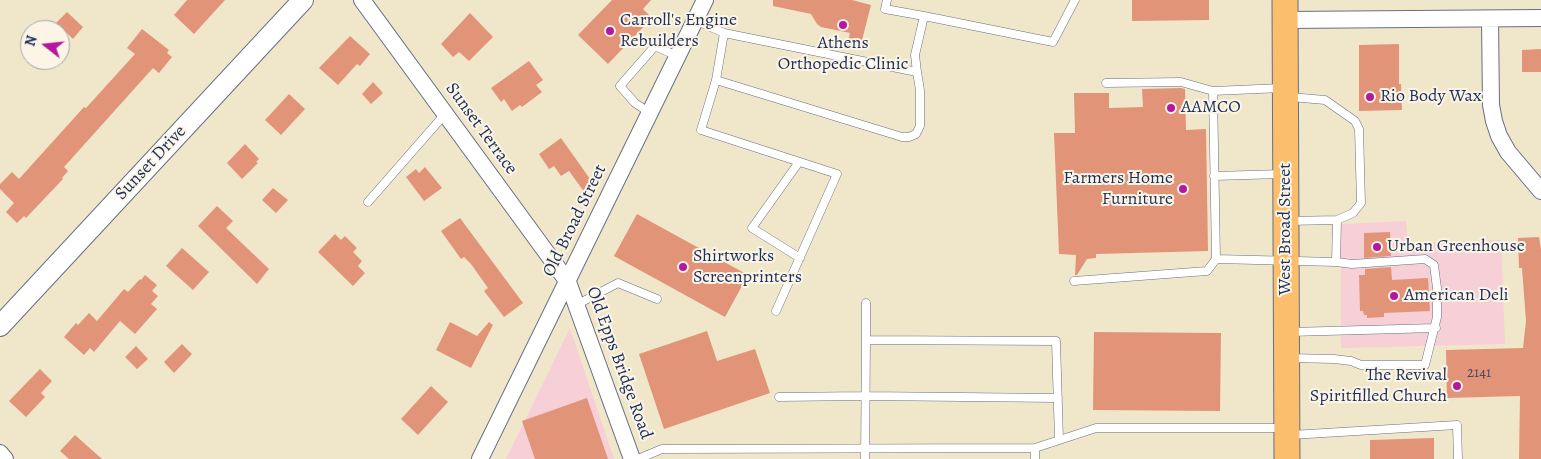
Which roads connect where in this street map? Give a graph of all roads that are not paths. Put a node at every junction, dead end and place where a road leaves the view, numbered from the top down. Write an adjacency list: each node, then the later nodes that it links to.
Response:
1 (303, 0): 37 (street, Sunset Drive)
2 (362, 0): 19 (street, Sunset Terrace)
3 (705, 0): 10 (street, Old Broad Street)
4 (887, 0): 7 (lane)
5 (1075, 0): 7 (lane)
6 (1285, 10): 9 (street); 17 (main road, West Broad Street)
7 (924, 16): 13 (lane)
8 (1541, 18): 9 (street)
9 (1490, 19): 23 (street)
10 (695, 20): 11 (lane); 12 (street, Old Broad Street)
11 (724, 33): 13 (lane); 14 (lane)
12 (677, 56): 18 (street, Old Broad Street); 18 (lane)
13 (917, 72): 14 (lane)
14 (716, 80): 20 (lane)
15 (1106, 83): 16 (lane)
16 (1213, 91): 17 (lane); 22 (lane)
17 (1286, 92): 21 (main road, West Broad Street); 25 (lane)
18 (650, 113): 32 (street, Old Broad Street)
19 (445, 114): 24 (lane); 32 (street, Sunset Terrace)
20 (799, 162): 27 (lane); 27 (lane)
21 (1285, 174): 22 (lane); 26 (main road, West Broad Street)
22 (1214, 176): 28 (lane)
23 (1541, 191)
24 (368, 202)
25 (1338, 220): 26 (lane); 30 (lane)
26 (1286, 221): 29 (main road, West Broad Street)
27 (800, 258): 36 (lane)
28 (1216, 260): 29 (lane); 31 (lane)
29 (1286, 261): 30 (lane); 39 (main road, West Broad Street)
30 (1336, 262): 38 (lane)
31 (1074, 281)
32 (568, 282): 35 (street, Old Epps Bridge Road); 51 (street, Old Broad Street)
33 (656, 299): 35 (lane)
34 (866, 303): 40 (lane)
35 (576, 305): 52 (street, Old Epps Bridge Road)
36 (776, 311)
37 (0, 326)
38 (1436, 328): 39 (lane); 41 (lane)
39 (1287, 332): 41 (main road, West Broad Street)
40 (866, 340): 42 (lane); 44 (lane)
41 (1287, 358): 46 (main road, West Broad Street)
42 (865, 396): 43 (lane); 44 (lane); 47 (lane)
43 (779, 398)
44 (1058, 398): 45 (lane)
45 (1059, 440): 46 (lane); 48 (lane)
46 (1287, 441): 56 (lane)
47 (865, 448): 48 (lane); 53 (lane); 54 (lane)
48 (1035, 448): 55 (lane)
49 (0, 453): 50 (street)
50 (5, 459)
51 (480, 459)
52 (632, 459)
53 (638, 459)
54 (865, 459)
55 (1035, 459)
56 (1458, 459)

